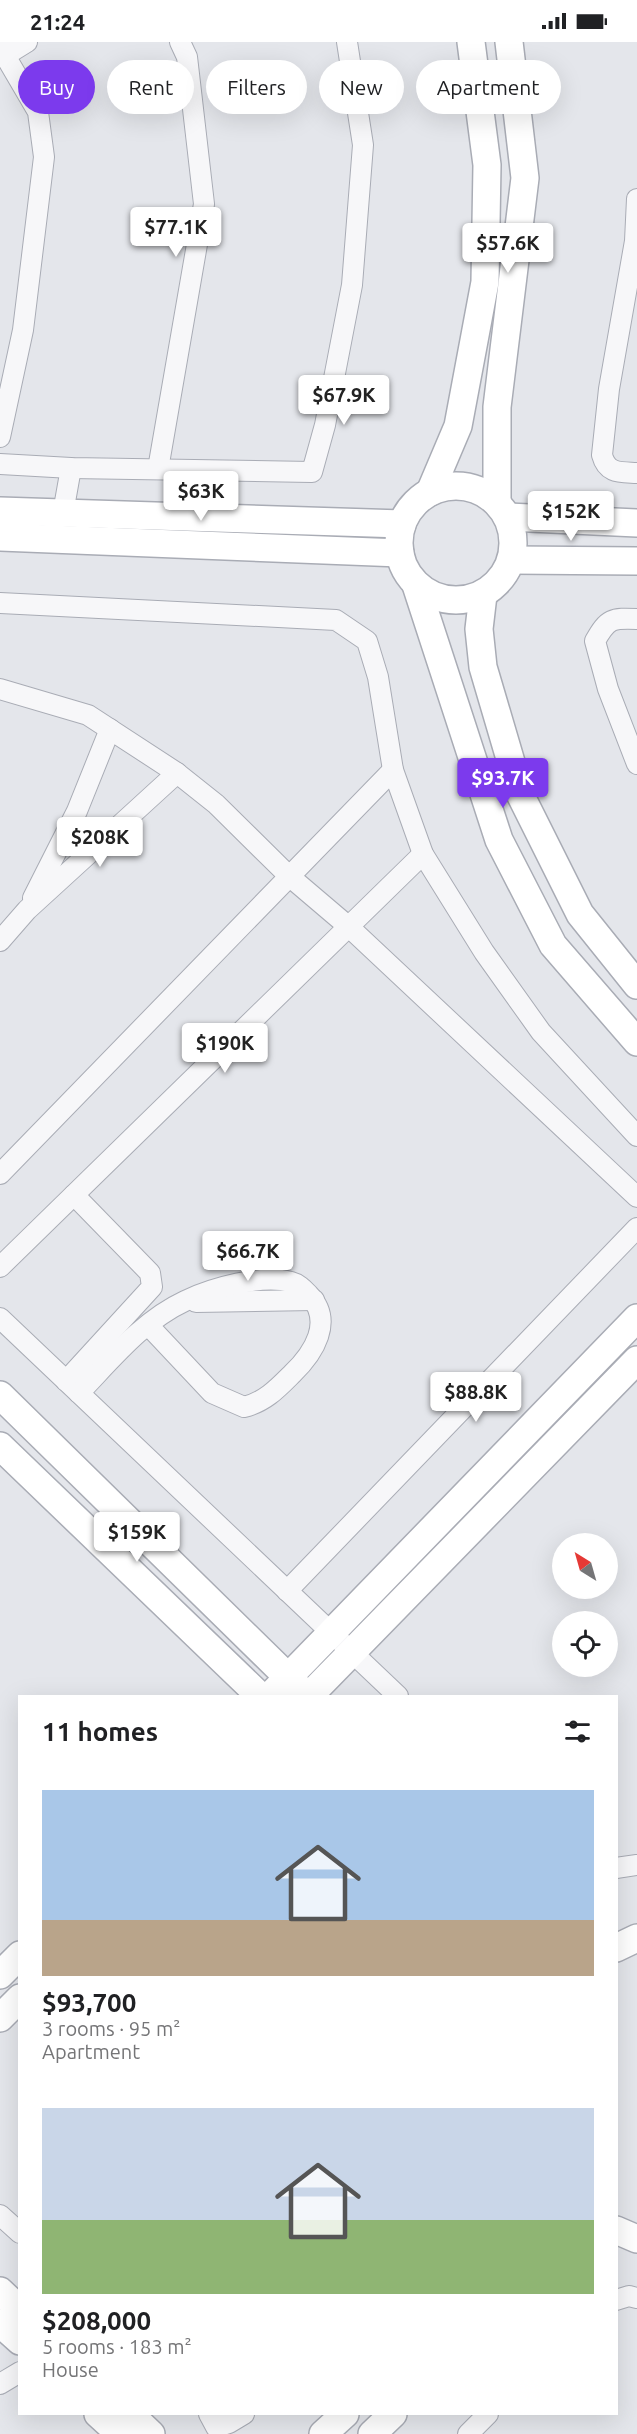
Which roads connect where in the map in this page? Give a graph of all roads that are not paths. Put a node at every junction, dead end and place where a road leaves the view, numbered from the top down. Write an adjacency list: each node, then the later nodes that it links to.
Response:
1 (27, 42): 6 (street)
2 (180, 42): 11 (street)
3 (347, 42): 11 (street)
4 (471, 42): 13 (street)
5 (509, 42): 14 (street)
6 (3, 51): 8 (street)
7 (637, 199): 12 (street)
8 (0, 437)
9 (0, 464): 10 (street)
10 (72, 468): 11 (street); 16 (street)
11 (158, 469)
12 (637, 473)
13 (430, 492): 14 (street); 18 (street)
14 (503, 510): 17 (street); 21 (street)
15 (0, 511): 16 (street)
16 (63, 513): 18 (street)
17 (637, 523)
18 (402, 524): 20 (street)
19 (0, 537): 20 (street)
20 (400, 553): 23 (street)
21 (511, 560): 22 (street); 24 (street)
22 (637, 561)
23 (416, 585): 24 (street); 38 (street)
24 (483, 595): 37 (street)
25 (0, 603): 30 (street)
26 (637, 619): 29 (street)
27 (0, 689): 28 (street)
28 (110, 729): 31 (street); 34 (street)
29 (637, 764)
30 (393, 770): 32 (street); 33 (street)
31 (177, 773): 33 (street); 34 (street)
32 (423, 854): 35 (street); 39 (street)
33 (289, 876): 35 (street); 40 (street)
34 (27, 910): 36 (street)
35 (349, 927): 41 (street); 42 (street)
36 (0, 941)
37 (637, 985)
38 (637, 1042)
39 (637, 1136)
40 (0, 1174)
41 (74, 1195): 44 (street); 49 (street)
42 (637, 1197)
43 (637, 1228): 52 (street)
44 (0, 1267)
45 (0, 1318): 49 (street)
46 (637, 1318): 53 (street)
47 (148, 1325): 47 (street); 49 (street)
48 (637, 1360): 53 (street)
49 (72, 1387): 52 (street)
50 (0, 1395): 54 (street)
51 (0, 1446): 55 (street)
52 (287, 1591): 53 (street)
53 (341, 1642): 54 (street); 56 (street)
54 (294, 1692)
55 (259, 1695)
56 (397, 1695)
57 (637, 1865): 58 (street)
58 (618, 1868)
59 (637, 1938): 60 (street)
60 (618, 1947)
61 (18, 1957): 62 (street)
62 (0, 1975)
63 (18, 2000): 64 (street)
64 (0, 2018)
65 (0, 2215): 66 (street)
66 (18, 2231)
67 (618, 2231): 68 (street)
68 (637, 2239)
69 (0, 2291): 72 (street)
70 (637, 2298): 71 (street)
71 (618, 2299)
72 (18, 2308)
73 (0, 2323): 74 (street)
74 (18, 2339)
75 (18, 2373): 76 (street)
76 (0, 2384)
77 (99, 2415): 84 (street)
78 (130, 2415): 85 (street)
79 (242, 2415): 83 (street)
80 (344, 2415): 86 (street)
81 (392, 2415): 87 (street)
82 (487, 2415): 88 (street)
83 (210, 2425)
84 (120, 2434)
85 (151, 2434)
86 (323, 2434)
87 (372, 2434)
88 (468, 2434)

